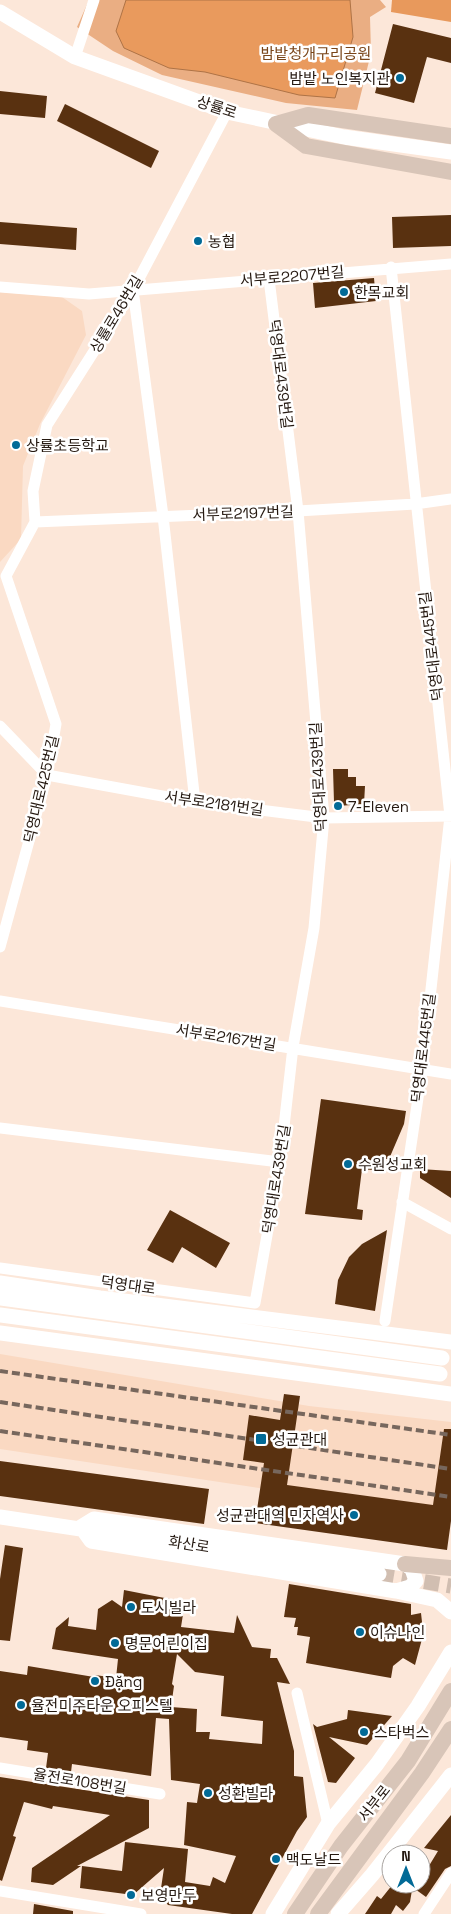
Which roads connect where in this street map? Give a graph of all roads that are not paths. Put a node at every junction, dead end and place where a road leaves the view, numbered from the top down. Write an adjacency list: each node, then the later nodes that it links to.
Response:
1 (94, 0): 3 (street)
2 (0, 12): 3 (street, 상률로)
3 (75, 57): 4 (street, 상률로)
4 (227, 112): 5 (street, 상률로); 13 (street, 상률로46번길)
5 (276, 124): 6 (main road); 7 (street, 상률로); 8 (main road)
6 (451, 136)
7 (451, 152)
8 (451, 172)
9 (451, 264): 10 (street, 서부로2207번길)
10 (391, 268): 11 (street, 서부로2207번길); 15 (street, 덕영대로445번길)
11 (269, 279): 13 (street, 서부로2207번길); 16 (street, 덕영대로439번길)
12 (0, 287): 13 (street, 서부로2207번길)
13 (132, 290): 17 (street); 18 (street, 상률로46번길)
14 (451, 500): 15 (street, 서부로2197번길)
15 (415, 504): 16 (street, 서부로2197번길); 23 (street, 덕영대로445번길)
16 (298, 511): 17 (street, 서부로2197번길); 24 (street, 덕영대로439번길)
17 (163, 516): 18 (street, 서부로2197번길); 22 (street)
18 (35, 522): 19 (street, 덕영대로425번길)
19 (3, 579): 21 (street, 덕영대로425번길)
20 (0, 726): 21 (street)
21 (47, 775): 22 (street, 서부로2181번길); 25 (street, 덕영대로425번길)
22 (196, 802): 24 (street, 서부로2181번길)
23 (451, 816): 24 (street, 서부로2181번길); 28 (street, 덕영대로445번길)
24 (324, 818): 27 (street, 덕영대로439번길)
25 (0, 947)
26 (0, 1000): 27 (street, 서부로2167번길)
27 (293, 1047): 28 (street, 서부로2167번길); 31 (street, 덕영대로439번길)
28 (422, 1071): 29 (street, 서부로2167번길); 32 (street, 덕영대로445번길)
29 (451, 1074)
30 (0, 1128): 31 (street)
31 (280, 1162): 37 (street, 덕영대로439번길)
32 (402, 1202): 33 (street); 39 (street, 덕영대로445번길)
33 (451, 1229)
34 (0, 1268): 37 (street, 덕영대로)
35 (0, 1283): 41 (street)
36 (0, 1298): 41 (street)
37 (256, 1303)
38 (0, 1315): 42 (street)
39 (385, 1321)
40 (0, 1333): 44 (street)
41 (447, 1347)
42 (440, 1374)
43 (451, 1386): 44 (street)
44 (444, 1393)
45 (0, 1517): 46 (street, 화산로)
46 (81, 1527): 47 (street); 49 (street, 화산로); 50 (street)
47 (405, 1564): 48 (main road); 50 (street)
48 (451, 1568)
49 (379, 1574)
50 (396, 1591): 51 (street)
51 (451, 1612)
52 (451, 1652): 59 (street, 서부로)
53 (451, 1691): 66 (main road, 서부로)
54 (296, 1693): 59 (street)
55 (451, 1729): 68 (main road, 서부로)
56 (0, 1768): 58 (street, 율전로108번길)
57 (449, 1781): 63 (street)
58 (160, 1794)
59 (328, 1824): 61 (street, 서부로)
60 (451, 1873): 69 (street)
61 (291, 1887): 65 (street, 서부로); 67 (street)
62 (0, 1891): 64 (street)
63 (338, 1913)
64 (141, 1914)
65 (273, 1914)
66 (295, 1914)
67 (304, 1914)
68 (318, 1914)
69 (424, 1914)

